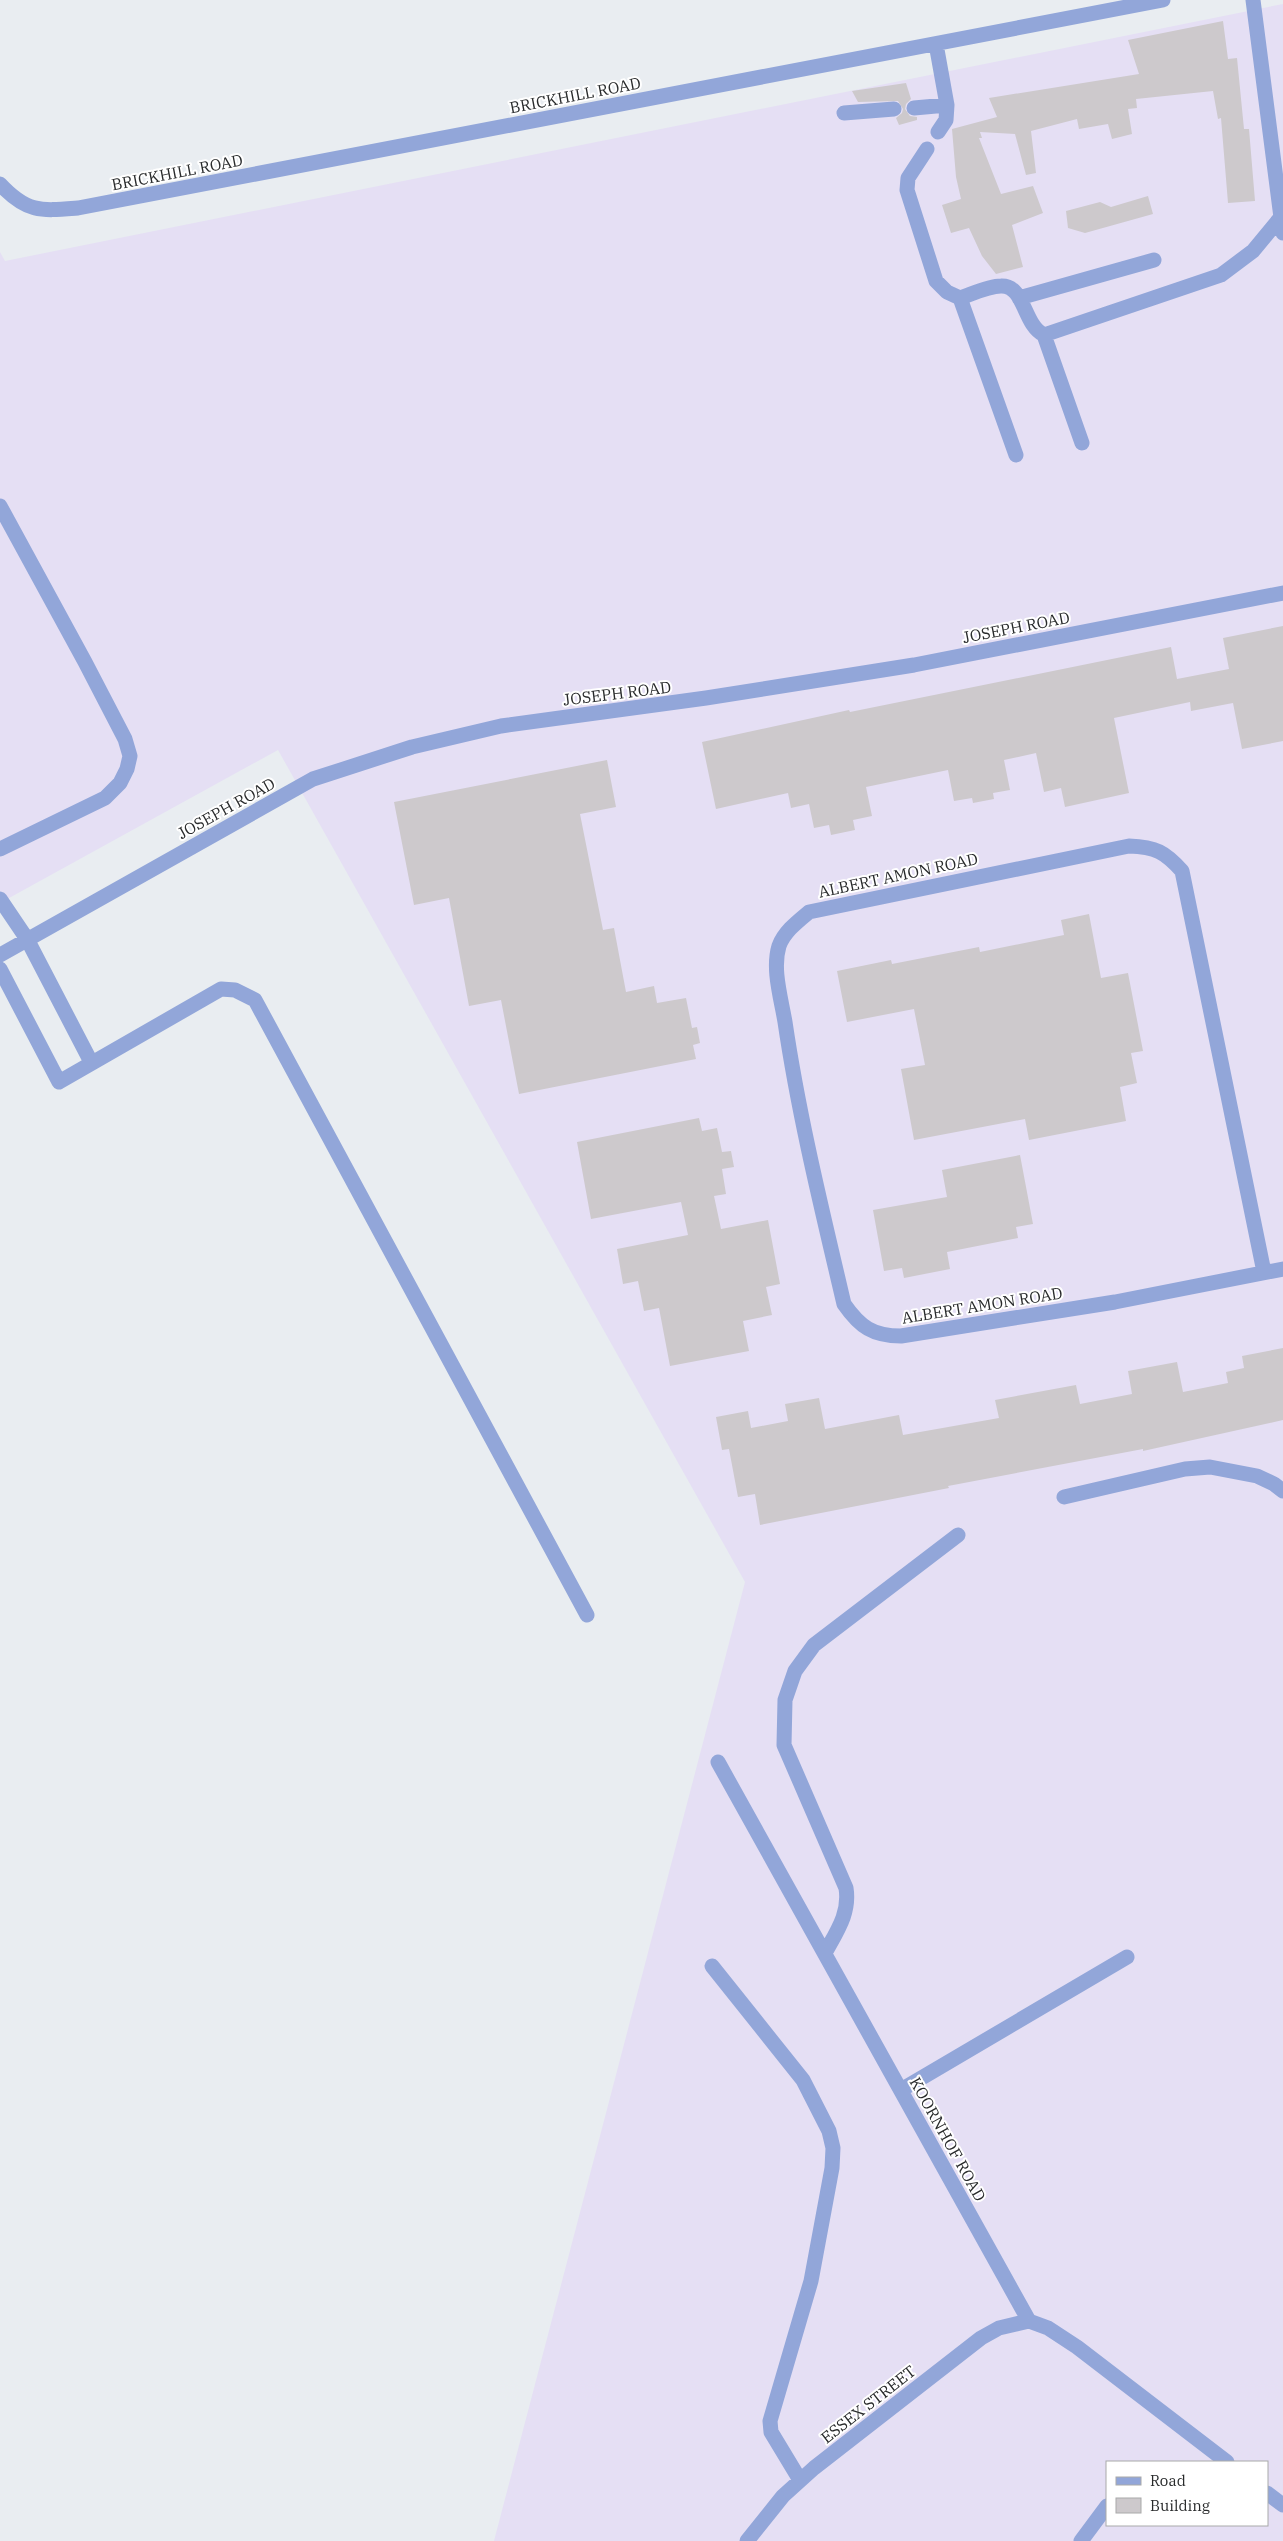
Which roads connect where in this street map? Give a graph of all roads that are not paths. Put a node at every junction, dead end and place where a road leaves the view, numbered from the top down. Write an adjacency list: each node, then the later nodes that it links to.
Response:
1 (1163, 0): 3 (street, BRICKHILL ROAD)
2 (1253, 0): 11 (street)
3 (936, 44): 4 (street); 10 (street, BRICKHILL ROAD)
4 (947, 105): 5 (street); 8 (street)
5 (914, 108)
6 (894, 109): 7 (street)
7 (844, 113)
8 (938, 132)
9 (927, 149): 14 (street)
10 (0, 184)
11 (1281, 218): 12 (street); 16 (street)
12 (1283, 233)
13 (1154, 260): 15 (street)
14 (960, 298): 15 (street); 18 (street)
15 (1019, 298): 16 (street)
16 (1044, 335): 17 (street)
17 (1082, 443)
18 (1016, 456)
19 (0, 506): 21 (street)
20 (1283, 593): 23 (street, JOSEPH ROAD)
21 (0, 849)
22 (0, 899): 23 (street)
23 (27, 940): 24 (street, JOSEPH ROAD); 26 (street)
24 (0, 955)
25 (0, 969): 26 (street)
26 (91, 1062): 32 (street)
27 (1283, 1269): 28 (street, ALBERT AMON ROAD)
28 (1264, 1272): 28 (street, ALBERT AMON ROAD)
29 (1283, 1491): 30 (street)
30 (1064, 1496)
31 (958, 1535): 34 (street)
32 (587, 1616)
33 (718, 1762): 34 (street, KOORNHOF ROAD)
34 (825, 1953): 37 (street, KOORNHOF ROAD)
35 (1127, 1957): 37 (street)
36 (712, 1966): 40 (street)
37 (901, 2090): 38 (street, KOORNHOF ROAD)
38 (1029, 2321): 39 (street); 40 (street, ESSEX STREET)
39 (1226, 2461)
40 (800, 2480): 42 (street, ESSEX STREET)
41 (1106, 2507): 43 (street)
42 (747, 2541)
43 (1081, 2541)

